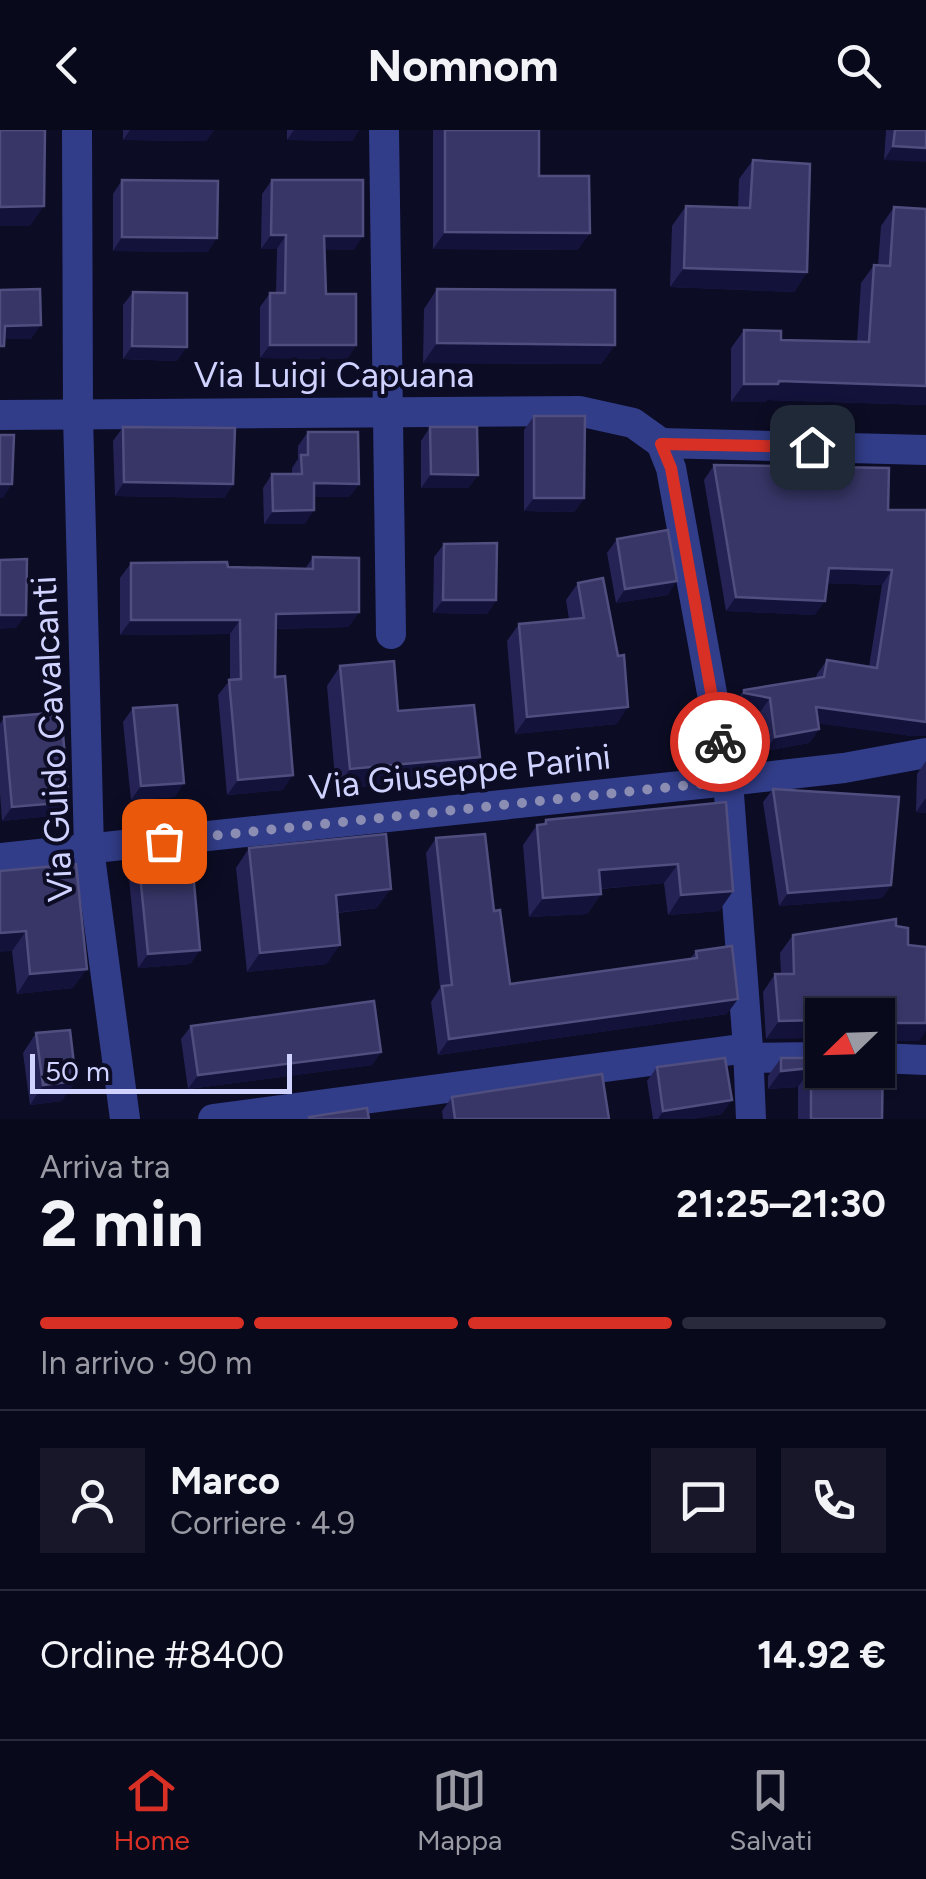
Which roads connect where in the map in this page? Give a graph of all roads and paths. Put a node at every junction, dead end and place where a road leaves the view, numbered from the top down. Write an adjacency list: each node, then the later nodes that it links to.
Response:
1 (78, 130): 5 (street, Via Guido Cavalcanti)
2 (384, 130): 3 (street)
3 (388, 412): 5 (street, Via Luigi Capuana); 6 (street, Via Luigi Capuana); 8 (street)
4 (0, 415): 5 (street, Via Luigi Capuana)
5 (78, 415): 11 (street, Via Guido Cavalcanti)
6 (661, 444): 7 (street); 10 (street)
7 (926, 450)
8 (390, 634)
9 (926, 753): 10 (street, Via Giuseppe Parini)
10 (728, 781): 11 (street, Via Giuseppe Parini); 13 (street)
11 (89, 849): 12 (street, Via Giuseppe Parini); 17 (street, Via Guido Cavalcanti)
12 (0, 858)
13 (748, 1053): 14 (street); 18 (street); 19 (street)
14 (805, 1056)
15 (895, 1059): 16 (street)
16 (926, 1060)
17 (125, 1119)
18 (213, 1119)
19 (750, 1119)

